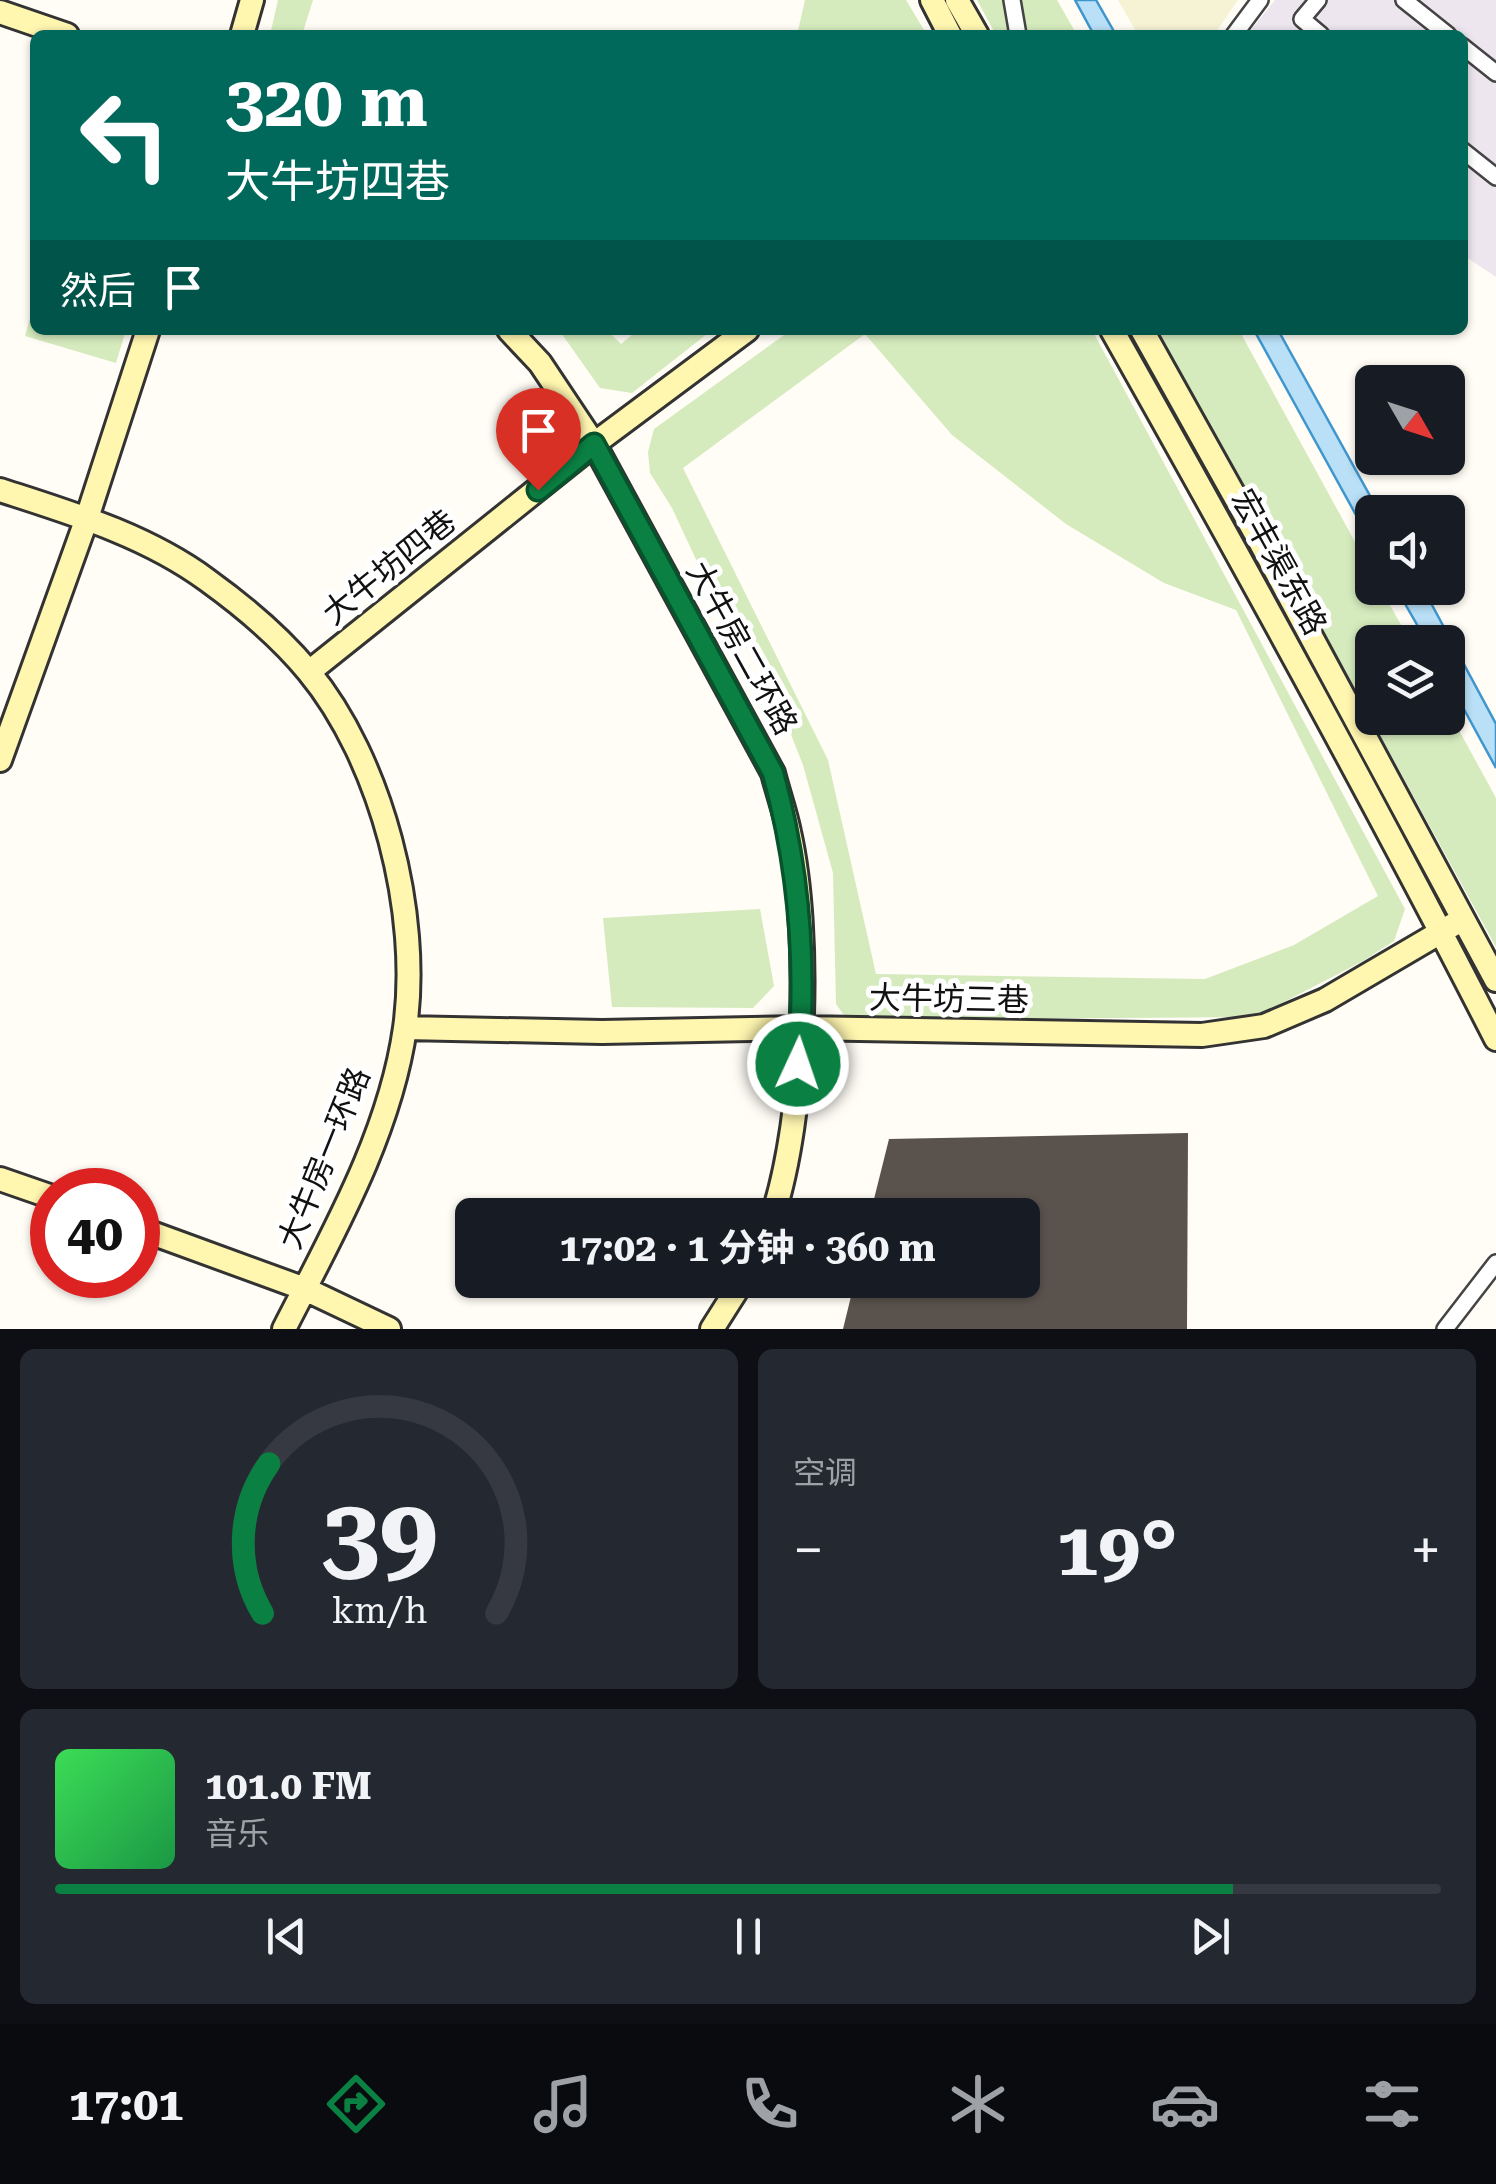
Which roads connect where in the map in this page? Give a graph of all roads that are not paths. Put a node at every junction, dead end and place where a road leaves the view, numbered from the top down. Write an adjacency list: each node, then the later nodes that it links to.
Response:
1 (252, 0): 10 (street)
2 (932, 0): 11 (street)
3 (957, 0): 12 (street)
4 (1012, 0): 13 (street)
5 (1260, 0): 14 (street)
6 (1318, 0): 15 (street)
7 (1404, 0): 16 (street)
8 (0, 12): 9 (street)
9 (52, 30)
10 (243, 30)
11 (947, 30)
12 (973, 30)
13 (1017, 30)
14 (1238, 30)
15 (1315, 30)
16 (1442, 30)
17 (1468, 51): 18 (street)
18 (1496, 73)
19 (1468, 155): 20 (street)
20 (1496, 177)
21 (146, 335): 28 (street)
22 (514, 335): 26 (street, 大牛房二环路)
23 (740, 335): 26 (street, 大牛坊四巷)
24 (1115, 335): 32 (street, 宏丰渠东路)
25 (1145, 335): 31 (street, 宏丰渠东路)
26 (594, 444): 29 (street, 大牛坊四巷); 35 (street, 大牛房二环路)
27 (0, 490): 28 (street, 大牛房一环路)
28 (87, 518): 29 (street, 大牛房一环路); 30 (street)
29 (310, 672): 34 (street, 大牛房一环路)
30 (0, 760)
31 (1463, 919): 32 (street, 大牛坊三巷); 33 (street, 宏丰渠东路)
32 (1441, 932): 35 (street, 大牛坊三巷); 36 (street, 宏丰渠东路)
33 (1496, 980)
34 (405, 1028): 35 (street, 大牛坊三巷); 42 (street, 大牛房一环路)
35 (801, 1028): 39 (street, 大牛房二环路)
36 (1496, 1039)
37 (0, 1178): 38 (street)
38 (30, 1189)
39 (777, 1198)
40 (160, 1236): 42 (street)
41 (1496, 1263): 47 (street)
42 (305, 1289): 44 (street, 大牛房一环路); 45 (street)
43 (732, 1298): 46 (street)
44 (284, 1329)
45 (390, 1329)
46 (712, 1329)
47 (1445, 1329)

